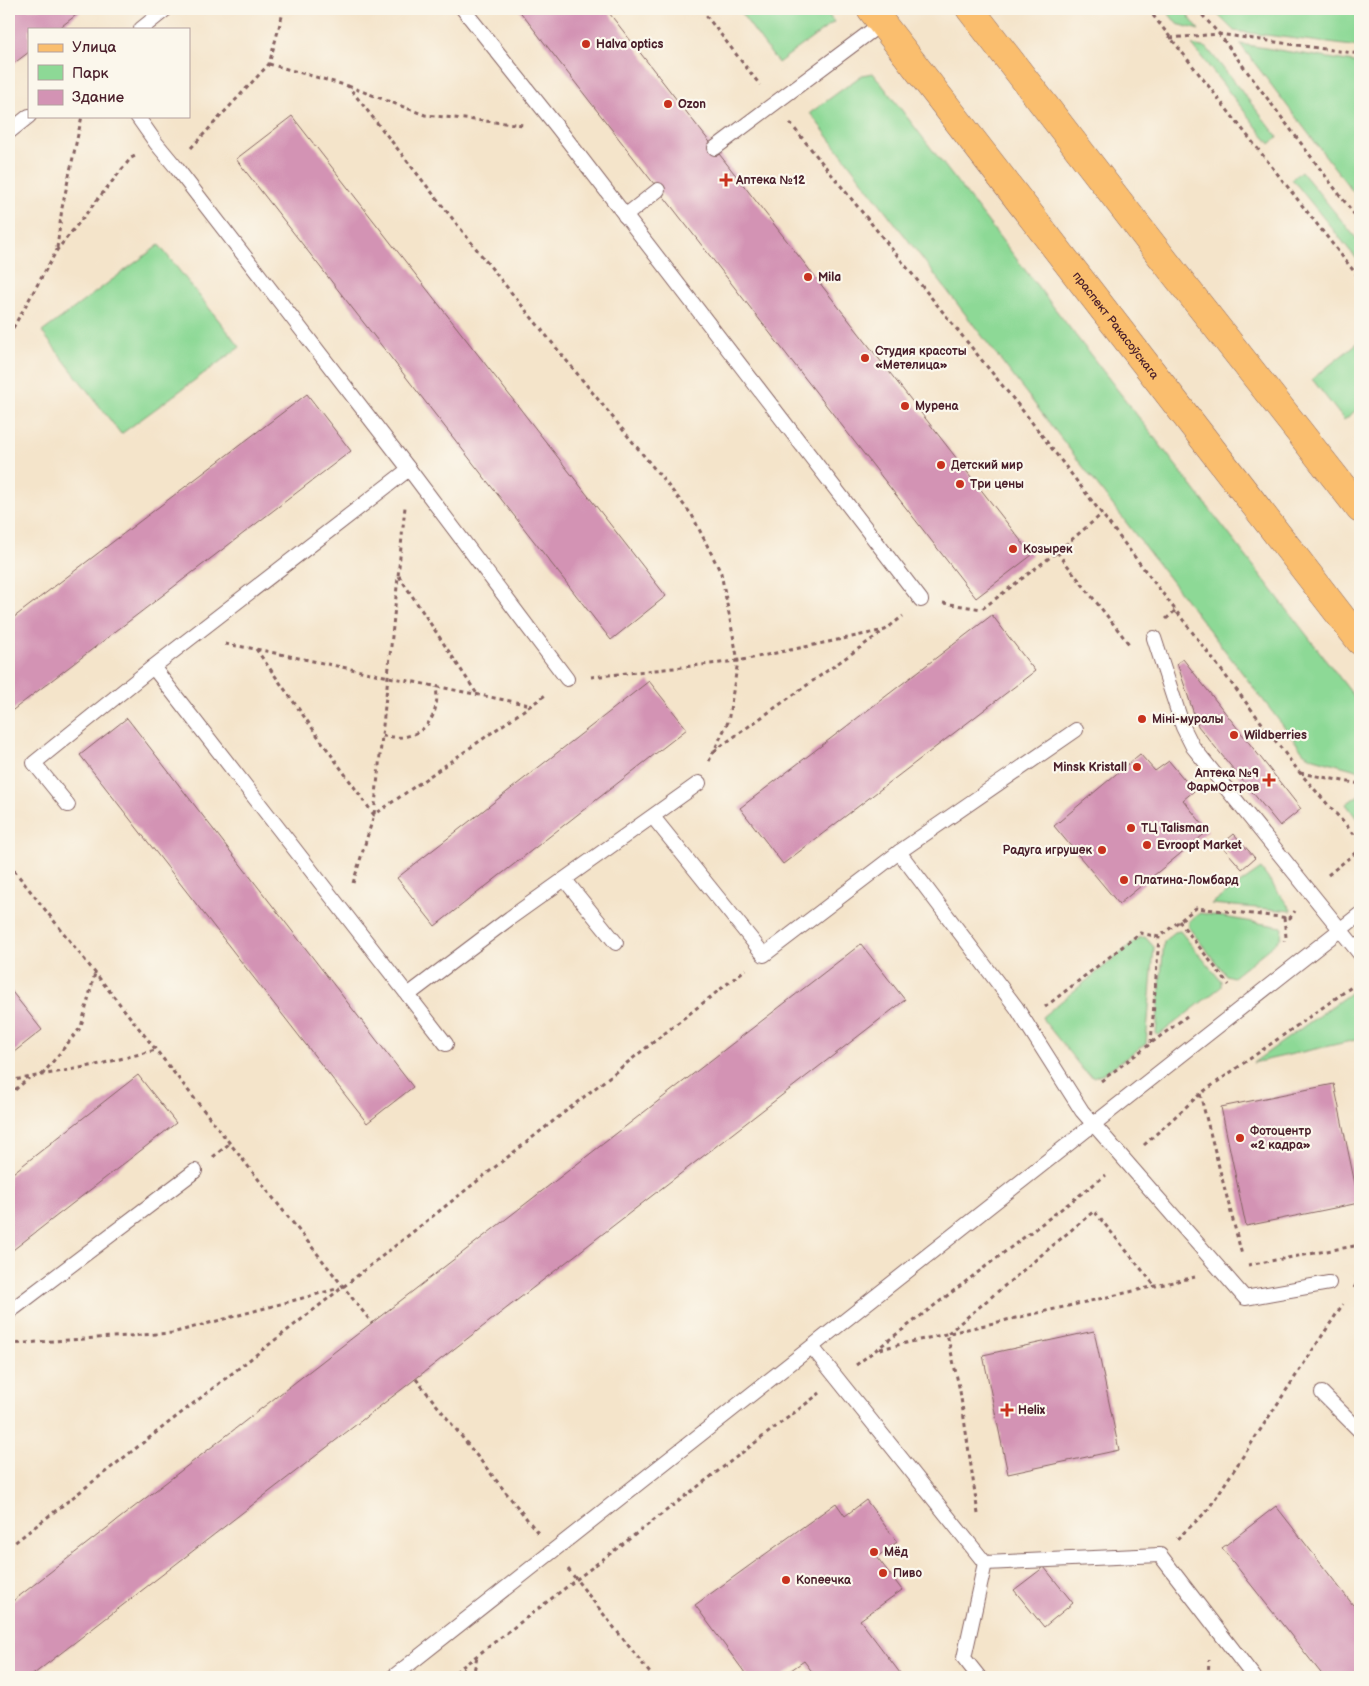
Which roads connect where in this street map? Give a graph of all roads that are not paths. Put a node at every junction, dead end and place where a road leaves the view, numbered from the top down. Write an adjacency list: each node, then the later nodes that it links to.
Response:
1 (166, 9): 5 (lane)
2 (462, 9): 11 (lane)
3 (970, 9): 13 (main road)
4 (877, 16): 9 (lane); 16 (main road, праспект Ракасоўскага)
5 (142, 28)
6 (28, 117): 8 (lane)
7 (138, 118): 12 (lane)
8 (9, 132)
9 (715, 148)
10 (658, 190): 11 (lane)
11 (625, 216): 14 (lane)
12 (409, 469): 17 (lane); 18 (lane)
13 (1360, 509)
14 (922, 600)
15 (1154, 638): 26 (lane)
16 (1360, 641)
17 (153, 667): 21 (lane); 29 (lane)
18 (567, 679)
19 (1076, 730): 23 (lane)
20 (699, 783): 22 (lane)
21 (68, 805)
22 (653, 817): 23 (lane); 24 (lane)
23 (899, 852): 31 (lane)
24 (565, 880): 27 (lane); 29 (lane)
25 (1360, 914): 26 (lane)
26 (1341, 930): 28 (lane); 31 (lane)
27 (616, 943)
28 (1360, 954)
29 (408, 995): 30 (lane)
30 (446, 1044)
31 (1093, 1125): 33 (lane); 35 (lane)
32 (195, 1171): 34 (lane)
33 (1329, 1283)
34 (9, 1312)
35 (812, 1347): 38 (lane); 39 (lane)
36 (1322, 1393): 37 (lane)
37 (1360, 1431)
38 (985, 1563): 40 (lane); 41 (lane)
39 (393, 1677)
40 (979, 1677)
41 (1254, 1677)

